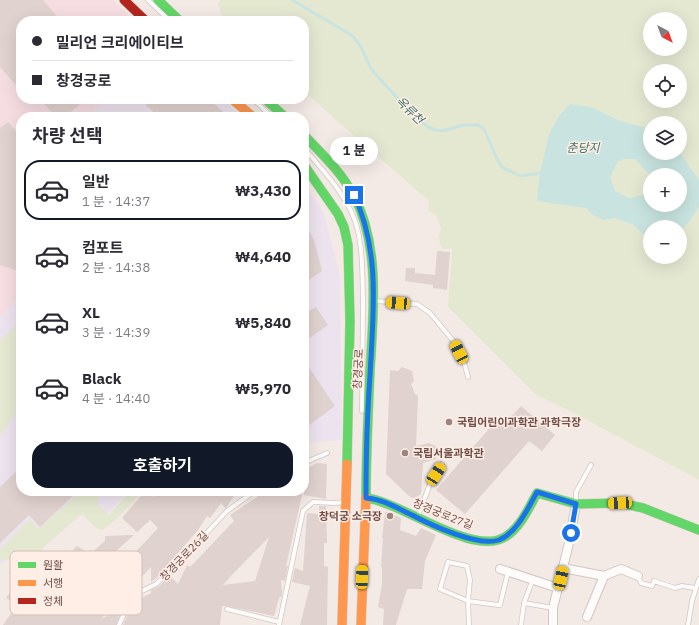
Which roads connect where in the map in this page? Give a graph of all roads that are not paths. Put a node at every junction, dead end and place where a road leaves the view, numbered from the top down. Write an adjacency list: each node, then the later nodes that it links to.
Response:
1 (124, 0): 4 (main road)
2 (148, 0): 5 (lane)
3 (158, 0): 6 (main road)
4 (141, 16)
5 (165, 16)
6 (175, 16)
7 (238, 104): 10 (main road)
8 (258, 104): 11 (lane)
9 (271, 104): 12 (main road)
10 (247, 112)
11 (267, 112)
12 (279, 112)
13 (309, 140): 16 (main road, 창경궁로)
14 (309, 154): 18 (lane)
15 (309, 173): 25 (main road, 창경궁로)
16 (373, 301): 17 (lane); 24 (main road, 창경궁로)
17 (468, 377)
18 (362, 414)
19 (327, 453): 20 (lane)
20 (309, 461)
21 (442, 464): 28 (lane)
22 (591, 465): 26 (lane)
23 (248, 496): 40 (lane, 창경궁로26길)
24 (366, 498): 28 (main road, 창경궁로27길); 30 (main road, 창경궁로)
25 (346, 502): 47 (main road, 창경궁로); 48 (lane)
26 (576, 504): 28 (main road, 창경궁로27길); 29 (main road, 창경궁로27길); 31 (street)
27 (360, 517): 30 (lane)
28 (417, 518)
29 (699, 530)
30 (363, 562): 50 (main road, 창경궁로)
31 (563, 568): 34 (street); 38 (street)
32 (500, 569): 33 (street)
33 (508, 572): 36 (street); 41 (lane)
34 (604, 576): 35 (street); 46 (street)
35 (638, 576): 39 (lane)
36 (533, 579): 38 (street); 42 (lane)
37 (699, 579): 39 (lane)
38 (558, 588): 43 (street)
39 (696, 588): 54 (lane)
40 (142, 591)
41 (468, 601): 41 (lane); 51 (lane)
42 (524, 603): 43 (lane); 52 (lane)
43 (553, 608): 53 (street)
44 (227, 609): 48 (lane)
45 (124, 615): 49 (lane, 창경궁로26길)
46 (587, 617)
47 (341, 622)
48 (279, 623)
49 (119, 625)
50 (360, 625)
51 (469, 625)
52 (521, 625)
53 (553, 625)
54 (688, 625)

